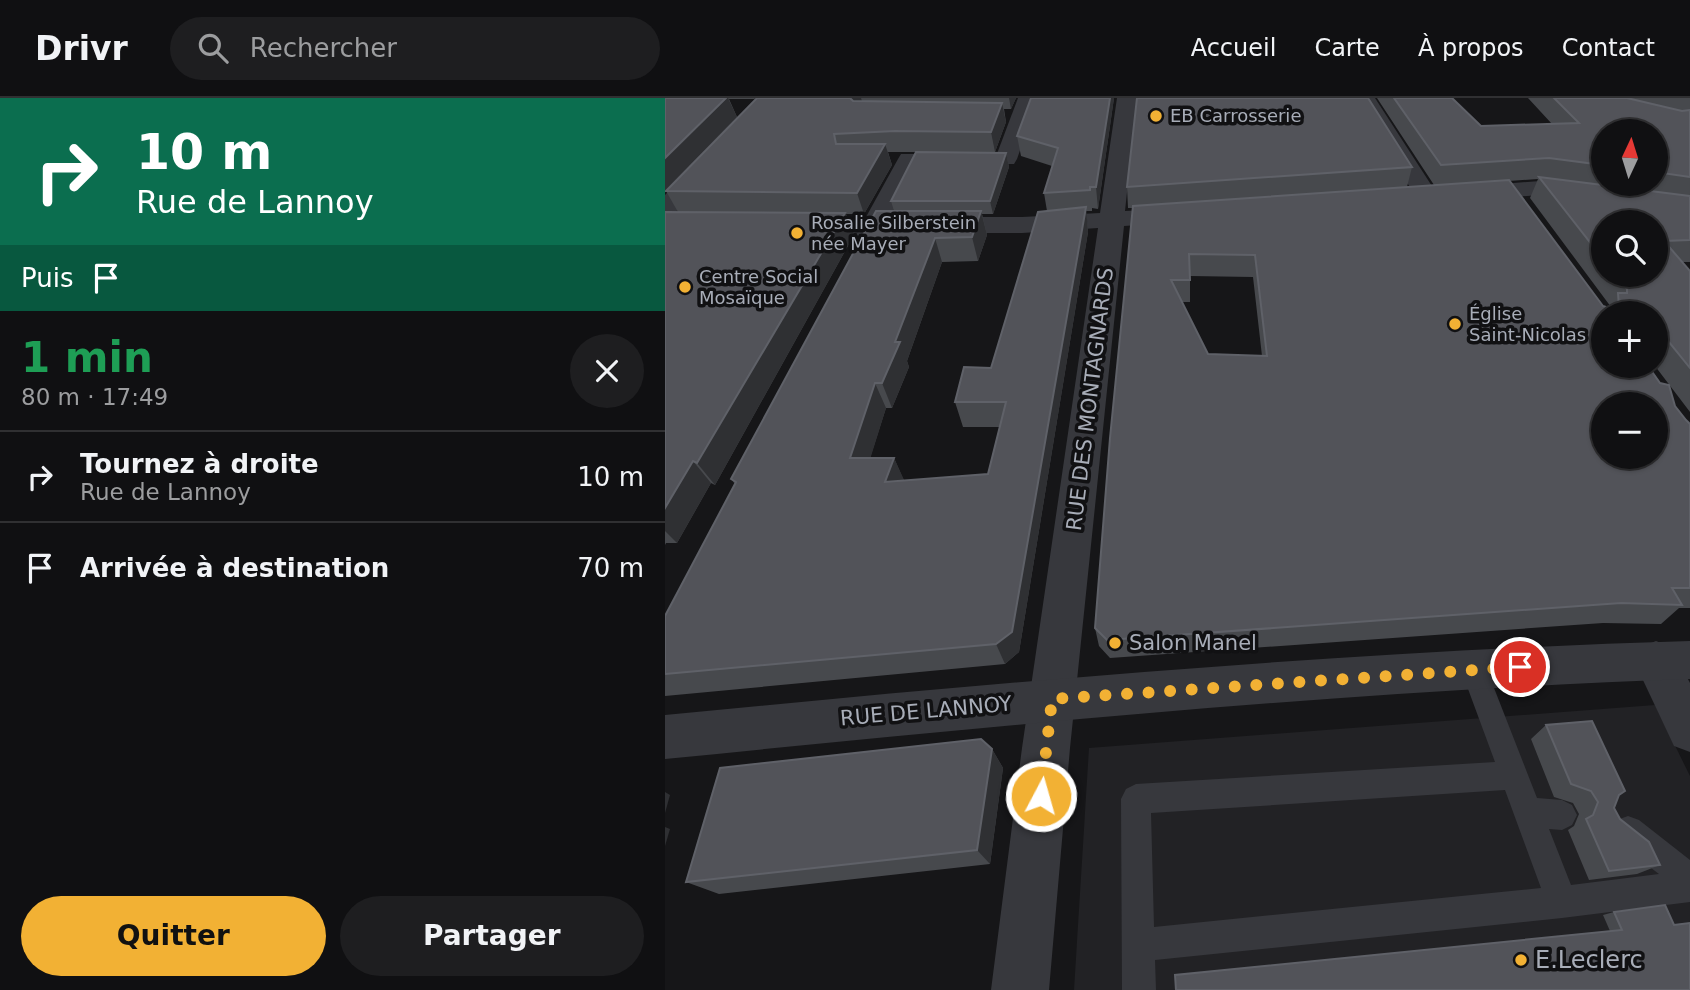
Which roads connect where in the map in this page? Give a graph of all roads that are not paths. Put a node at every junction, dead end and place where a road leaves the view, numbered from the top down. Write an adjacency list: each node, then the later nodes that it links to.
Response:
1 (1127, 98): 13 (street, RUE DES MONTAGNARDS)
2 (1365, 98): 8 (street)
3 (765, 103): 4 (street); 12 (street)
4 (728, 108)
5 (1019, 110): 7 (street)
6 (909, 159): 15 (street)
7 (999, 159)
8 (1427, 197): 9 (street); 10 (street)
9 (1401, 199)
10 (1690, 209)
11 (1201, 214): 13 (street)
12 (672, 218)
13 (1114, 220): 15 (street); 19 (street, RUE DES MONTAGNARDS)
14 (769, 224): 15 (street)
15 (874, 225): 16 (street)
16 (849, 272)
17 (1673, 661): 18 (street, RUE DE LANNOY); 20 (street)
18 (1474, 670): 19 (street, RUE DE LANNOY); 22 (lane)
19 (1052, 699): 21 (street, RUE DE LANNOY); 30 (street, RUE DES MONTAGNARDS)
20 (1690, 730)
21 (665, 737)
22 (1514, 775): 23 (lane); 28 (lane); 29 (lane)
23 (1528, 812): 24 (lane); 28 (lane)
24 (1562, 815)
25 (1612, 818): 26 (lane)
26 (1690, 879)
27 (1690, 886): 28 (lane)
28 (1562, 902): 29 (lane)
29 (1140, 945): 31 (lane)
30 (1020, 990)
31 (1139, 990)

